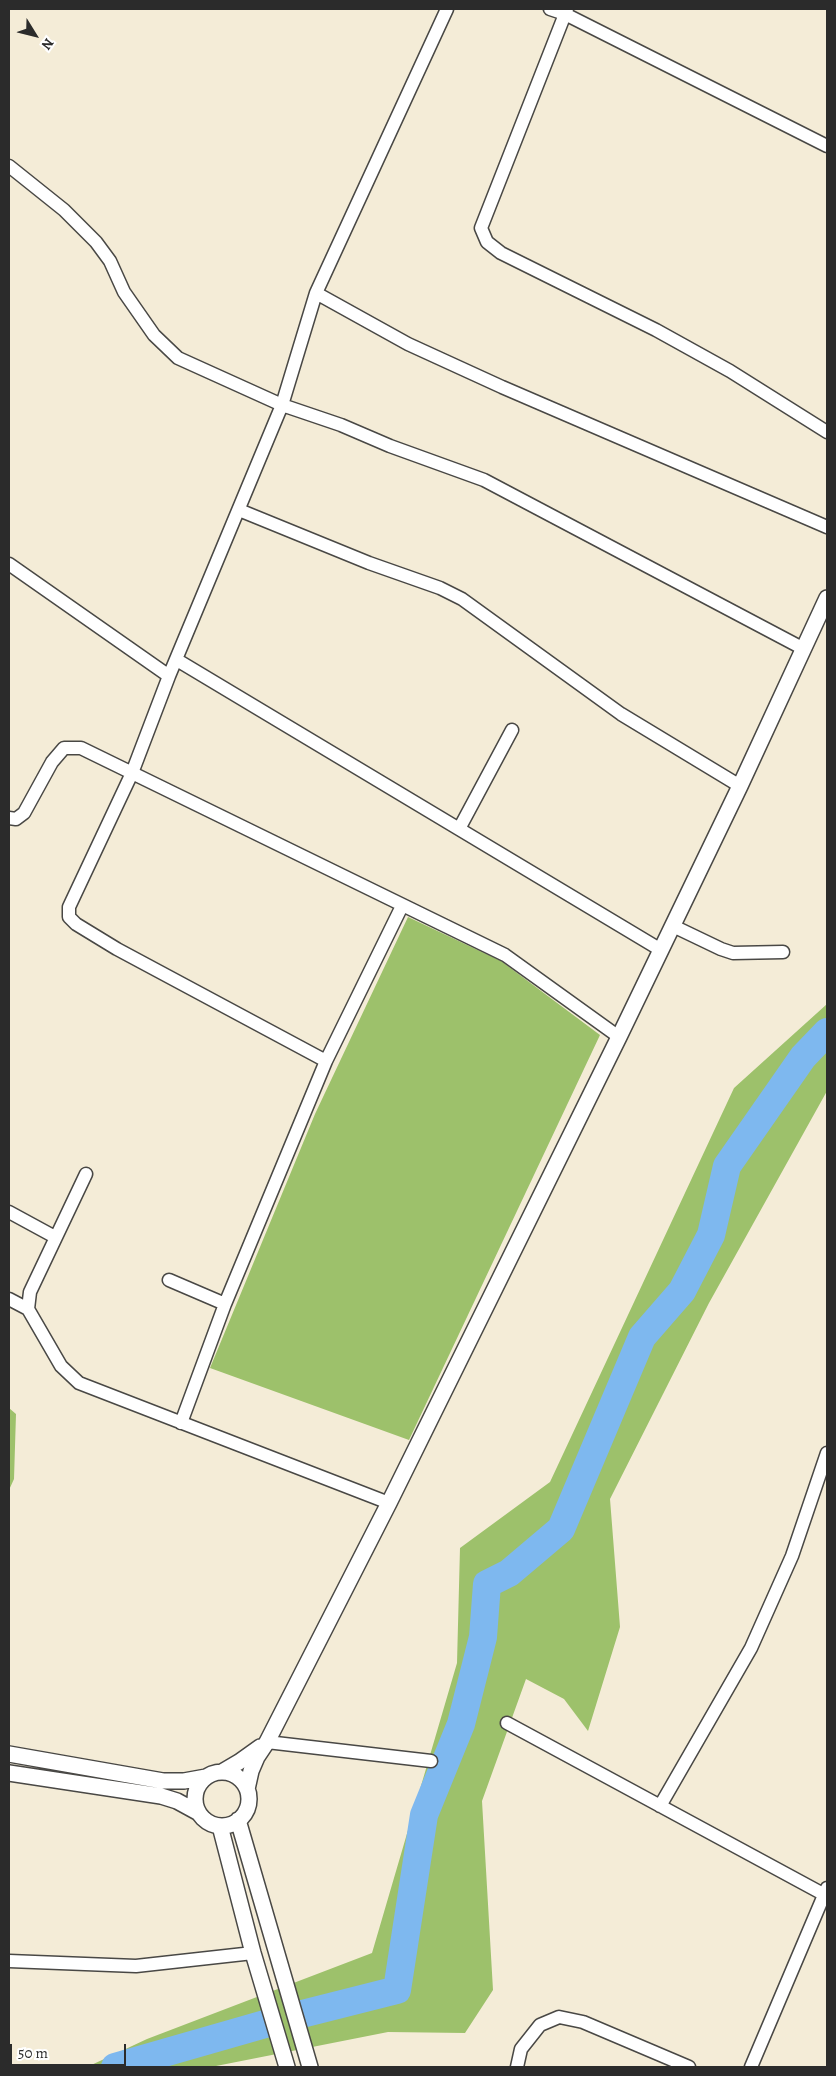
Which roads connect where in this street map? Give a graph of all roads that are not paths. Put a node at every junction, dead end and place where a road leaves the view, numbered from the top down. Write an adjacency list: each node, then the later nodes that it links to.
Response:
1 (447, 9): 6 (street)
2 (550, 9): 3 (street)
3 (566, 12): 4 (street); 8 (street)
4 (827, 146)
5 (9, 166): 7 (street)
6 (316, 293): 7 (street); 10 (street)
7 (282, 405): 9 (street); 13 (street)
8 (827, 432)
9 (239, 510): 14 (street); 18 (street)
10 (827, 527)
11 (9, 564): 15 (street)
12 (827, 598): 13 (street)
13 (804, 649): 18 (street)
14 (177, 660): 15 (street); 20 (street)
15 (169, 676): 17 (street)
16 (512, 730): 20 (street)
17 (132, 773): 19 (street); 21 (street); 26 (street)
18 (740, 786): 22 (street)
19 (9, 818)
20 (459, 829): 23 (street)
21 (402, 906): 25 (street); 26 (street)
22 (673, 926): 23 (street); 24 (street)
23 (661, 950): 25 (street)
24 (783, 952)
25 (620, 1037): 36 (street)
26 (326, 1061): 32 (street)
27 (86, 1174): 29 (street)
28 (9, 1212): 29 (street)
29 (55, 1237): 33 (street)
30 (169, 1280): 32 (street)
31 (9, 1299): 33 (street)
32 (225, 1304): 34 (street)
33 (28, 1309): 34 (street)
34 (180, 1423): 36 (street)
35 (827, 1453): 45 (street)
36 (389, 1503): 38 (street)
37 (507, 1723): 45 (street)
38 (267, 1742): 40 (street); 41 (street); 44 (street)
39 (9, 1754): 43 (street)
40 (431, 1761)
41 (222, 1772): 43 (street); 44 (street)
42 (9, 1773): 46 (street)
43 (206, 1776): 46 (street)
44 (247, 1789): 47 (street)
45 (660, 1806): 49 (street)
46 (199, 1813): 48 (street)
47 (238, 1820): 48 (street); 53 (street)
48 (220, 1826): 50 (street)
49 (826, 1892): 56 (street)
50 (253, 1953): 51 (street); 52 (street)
51 (9, 1961)
52 (287, 2067)
53 (310, 2067)
54 (517, 2067): 55 (street)
55 (690, 2067)
56 (751, 2067)

